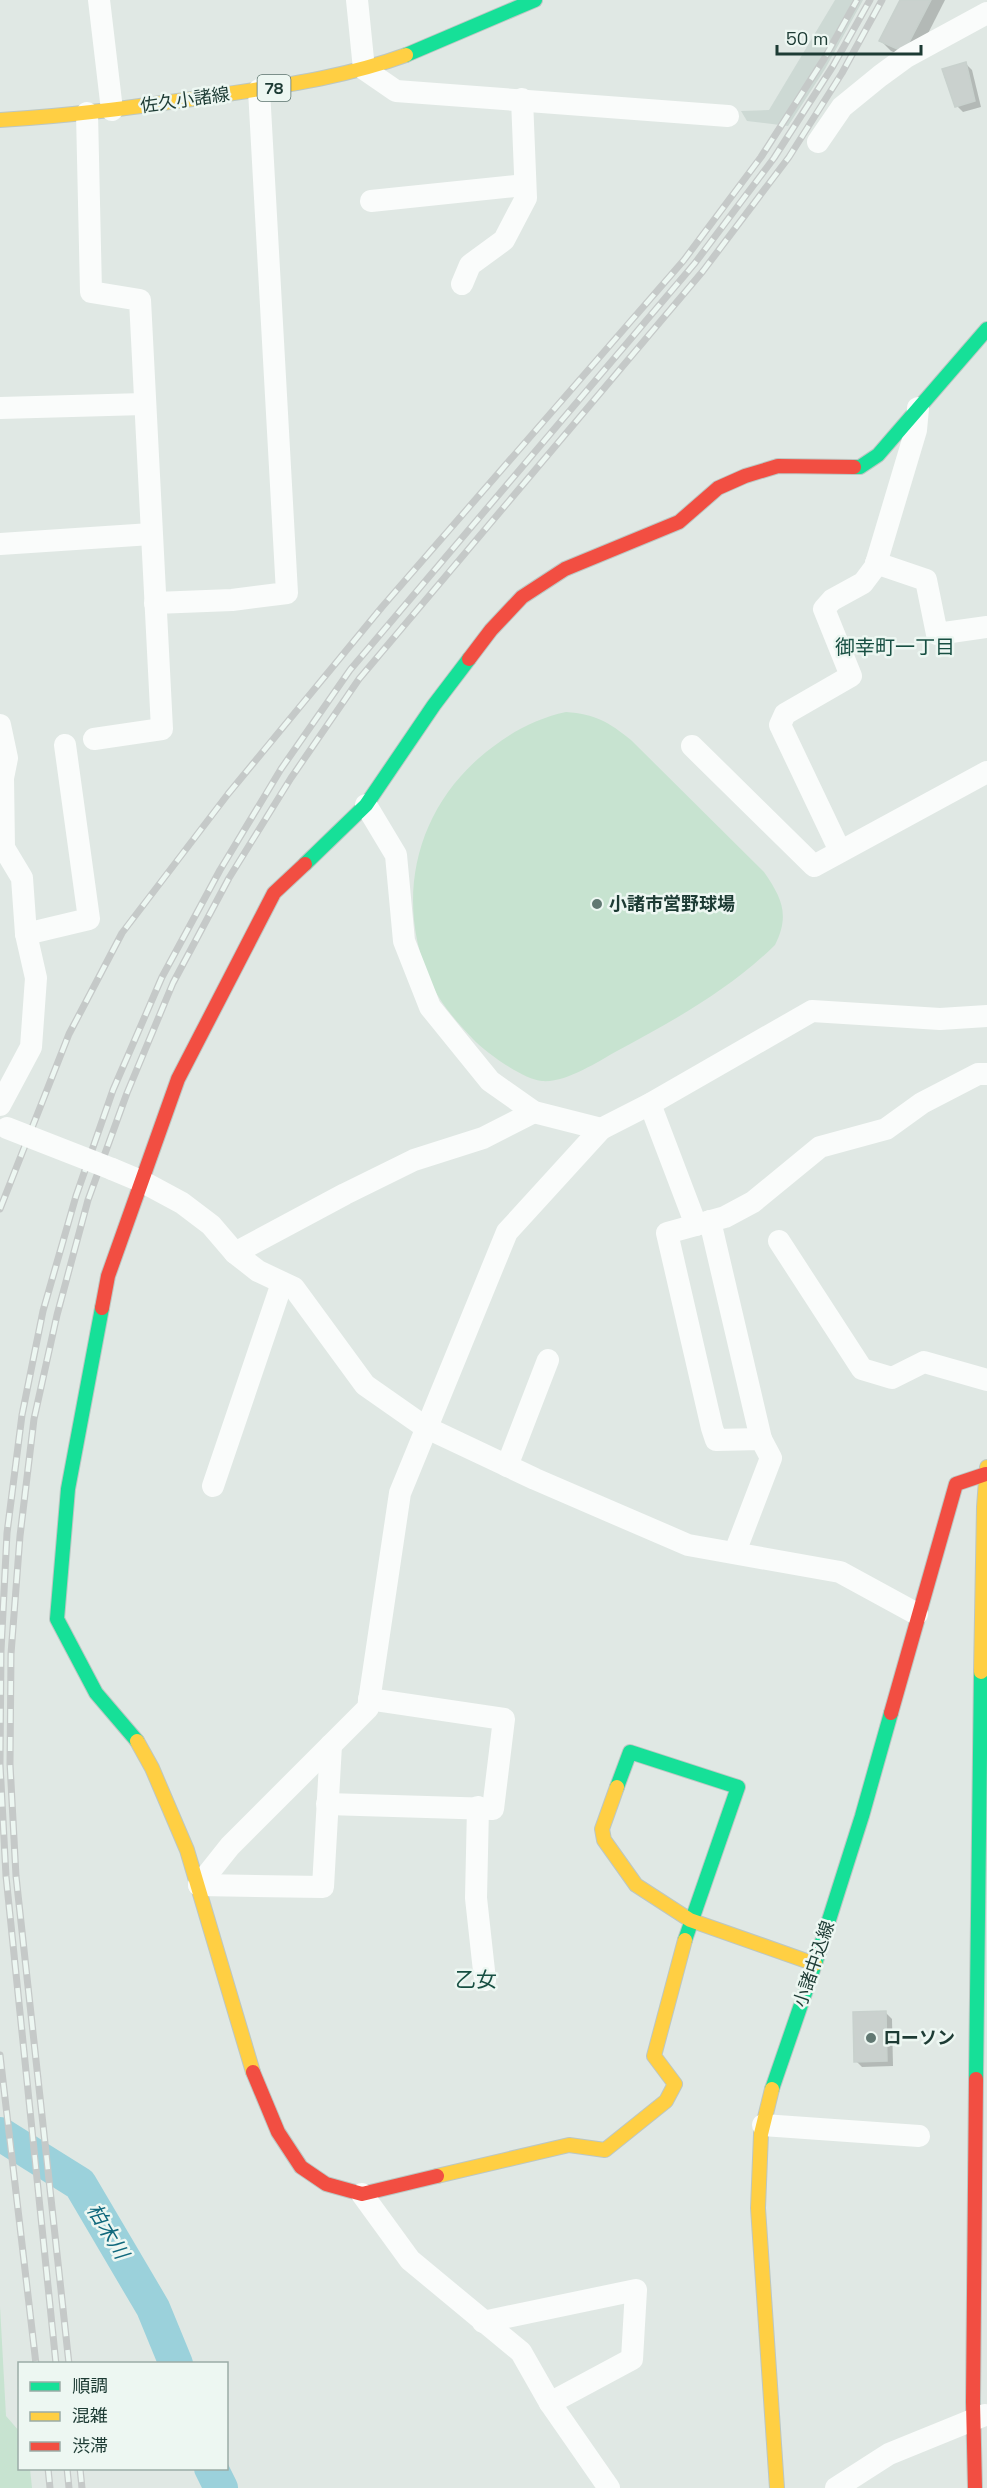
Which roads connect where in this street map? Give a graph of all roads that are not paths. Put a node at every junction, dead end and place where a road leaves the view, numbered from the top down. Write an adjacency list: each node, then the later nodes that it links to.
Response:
1 (99, 0): 8 (street)
2 (357, 0): 5 (street)
3 (535, 0): 5 (main road, 佐久小諸線 / 78)
4 (987, 13): 12 (street)
5 (364, 69): 6 (main road, 佐久小諸線 / 78); 7 (street)
6 (259, 90): 8 (main road, 佐久小諸線 / 78); 23 (street)
7 (522, 99): 10 (street); 13 (street)
8 (112, 110): 9 (main road, 佐久小諸線 / 78)
9 (87, 113): 11 (main road, 佐久小諸線 / 78); 17 (street)
10 (728, 116)
11 (0, 120)
12 (818, 142)
13 (525, 185): 14 (street); 15 (street)
14 (371, 201)
15 (462, 284)
16 (987, 329): 19 (main road)
17 (144, 404): 18 (street); 20 (street)
18 (0, 408)
19 (918, 408): 22 (street); 30 (main road)
20 (151, 534): 21 (street); 23 (street)
21 (0, 544)
22 (876, 563): 24 (street); 31 (street)
23 (155, 603): 26 (street)
24 (987, 627)
25 (0, 725): 32 (street)
26 (94, 739)
27 (65, 745): 32 (street)
28 (692, 746): 31 (street)
29 (987, 772): 31 (street)
30 (366, 805): 37 (street); 40 (main road)
31 (840, 851)
32 (26, 934): 36 (street)
33 (987, 1016): 35 (street)
34 (987, 1074): 41 (street)
35 (650, 1104): 39 (street); 41 (street)
36 (0, 1105)
37 (534, 1112): 39 (street); 43 (street)
38 (4, 1126): 40 (street, bridge)
39 (602, 1129): 47 (street)
40 (143, 1182): 43 (street); 60 (main road)
41 (703, 1223): 48 (street); 48 (street)
42 (779, 1241): 46 (street)
43 (235, 1253): 44 (street)
44 (282, 1282): 47 (street); 52 (street)
45 (548, 1360): 49 (street)
46 (987, 1380)
47 (425, 1427): 49 (street); 56 (street)
48 (761, 1439): 53 (street)
49 (507, 1466): 53 (street)
50 (987, 1467): 51 (main road)
51 (986, 1474): 54 (main road, 小諸中込線); 55 (main road)
52 (213, 1486)
53 (735, 1552): 54 (street)
54 (917, 1614): 62 (main road, 小諸中込線)
55 (984, 1693): 69 (main road)
56 (369, 1699): 57 (street); 59 (street)
57 (331, 1745): 58 (street); 60 (street)
58 (327, 1804): 59 (street); 60 (street)
59 (478, 1807): 63 (street)
60 (199, 1885): 66 (main road)
61 (690, 1920): 61 (main road); 62 (main road); 66 (main road)
62 (815, 1964): 64 (main road, 小諸中込線)
63 (485, 1980)
64 (763, 2125): 65 (street); 71 (main road, 小諸中込線)
65 (919, 2136)
66 (362, 2194): 67 (street)
67 (483, 2322): 68 (street); 68 (street)
68 (550, 2403): 70 (street)
69 (981, 2417): 72 (street); 73 (main road)
70 (609, 2488)
71 (777, 2488)
72 (836, 2488)
73 (975, 2488)

